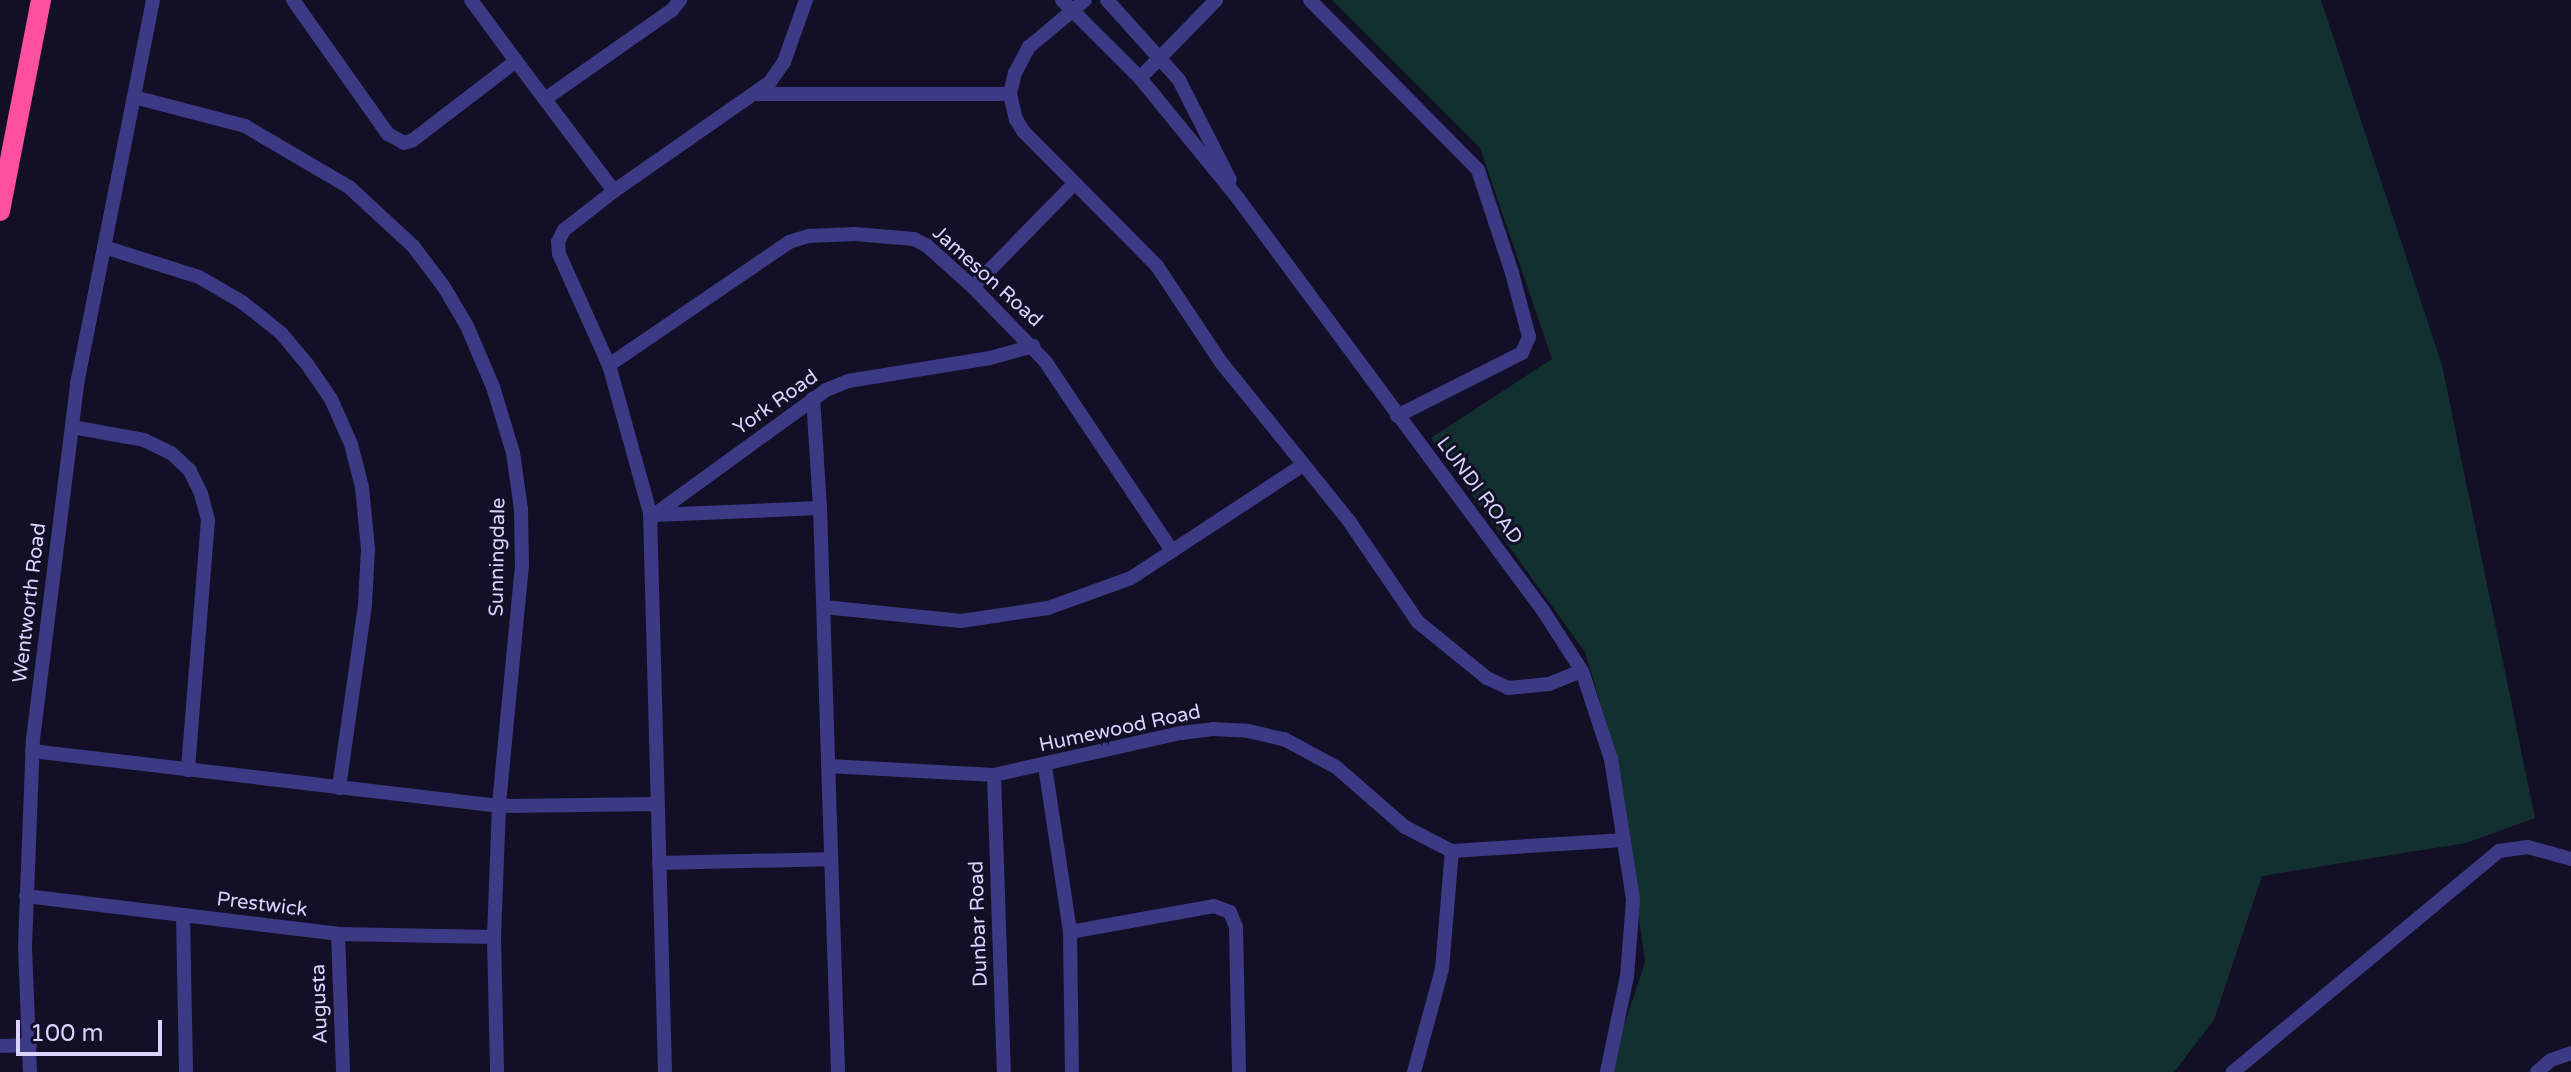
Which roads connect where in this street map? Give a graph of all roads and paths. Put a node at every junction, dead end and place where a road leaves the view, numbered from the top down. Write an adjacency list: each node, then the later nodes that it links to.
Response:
1 (41, 0): 23 (highway)
2 (153, 0): 18 (street, Wentworth Road)
3 (293, 0): 14 (street)
4 (806, 0): 16 (street)
5 (1062, 0): 12 (street, LUNDI ROAD)
6 (1085, 0): 12 (street)
7 (1107, 0): 13 (street, LUNDI ROAD)
8 (1310, 0): 29 (street)
9 (478, 3): 14 (street)
10 (675, 3): 19 (street)
11 (1206, 3): 13 (street)
12 (1073, 11): 15 (street, LUNDI ROAD); 17 (street)
13 (1161, 57): 15 (street); 22 (street, LUNDI ROAD)
14 (516, 61): 19 (street)
15 (1140, 78): 22 (street, LUNDI ROAD)
16 (756, 94): 17 (street); 21 (street)
17 (1010, 94): 20 (street)
18 (134, 97): 24 (street, Wentworth Road); 44 (street, Sunningdale)
19 (545, 99): 21 (street)
20 (1074, 184): 25 (street); 31 (street)
21 (614, 191): 27 (street)
22 (1237, 197): 29 (street, LUNDI ROAD)
23 (0, 211)
24 (104, 247): 30 (street, Wentworth Road); 42 (street)
25 (973, 287): 26 (street, Jameson Road); 27 (street, Jameson Road)
26 (1033, 346): 28 (street, York Road); 34 (street, Jameson Road)
27 (609, 365): 33 (street)
28 (813, 398): 32 (street); 33 (street, York Road)
29 (1397, 416): 36 (street, LUNDI ROAD)
30 (72, 427): 37 (street, Wentworth Road); 40 (street)
31 (1303, 465): 34 (street); 36 (street)
32 (820, 508): 33 (street); 35 (street)
33 (652, 514): 43 (street)
34 (1172, 551): 35 (street)
35 (824, 607): 38 (street)
36 (1582, 671): 45 (street, LUNDI ROAD)
37 (32, 751): 40 (street); 50 (street, Wentworth Road)
38 (828, 766): 41 (street, Humewood Road); 47 (street)
39 (1045, 766): 41 (street, Humewood Road); 46 (street, Humewood Road); 52 (street)
40 (188, 770): 42 (street)
41 (994, 775): 64 (street, Dunbar Road)
42 (339, 788): 44 (street)
43 (657, 804): 44 (street); 49 (street)
44 (499, 806): 54 (street, Sunningdale)
45 (1624, 840): 46 (street); 68 (street, LUNDI ROAD)
46 (1452, 851): 67 (street)
47 (829, 859): 49 (street); 63 (street)
48 (2571, 859): 69 (street)
49 (659, 863): 62 (street)
50 (26, 896): 51 (street, Prestwick); 55 (street, Wentworth Road)
51 (183, 915): 53 (street, Prestwick); 59 (street)
52 (1070, 932): 65 (street); 66 (street)
53 (338, 934): 54 (street, Prestwick); 60 (street, Augusta)
54 (494, 937): 61 (street, Sunningdale)
55 (30, 1045): 56 (street); 58 (street, Wentworth Road)
56 (0, 1046)
57 (2571, 1053): 70 (street)
58 (30, 1072)
59 (186, 1072)
60 (343, 1072)
61 (497, 1072)
62 (665, 1072)
63 (838, 1072)
64 (1004, 1072)
65 (1072, 1072)
66 (1239, 1072)
67 (1414, 1072)
68 (1607, 1072)
69 (2233, 1072)
70 (2538, 1072)

